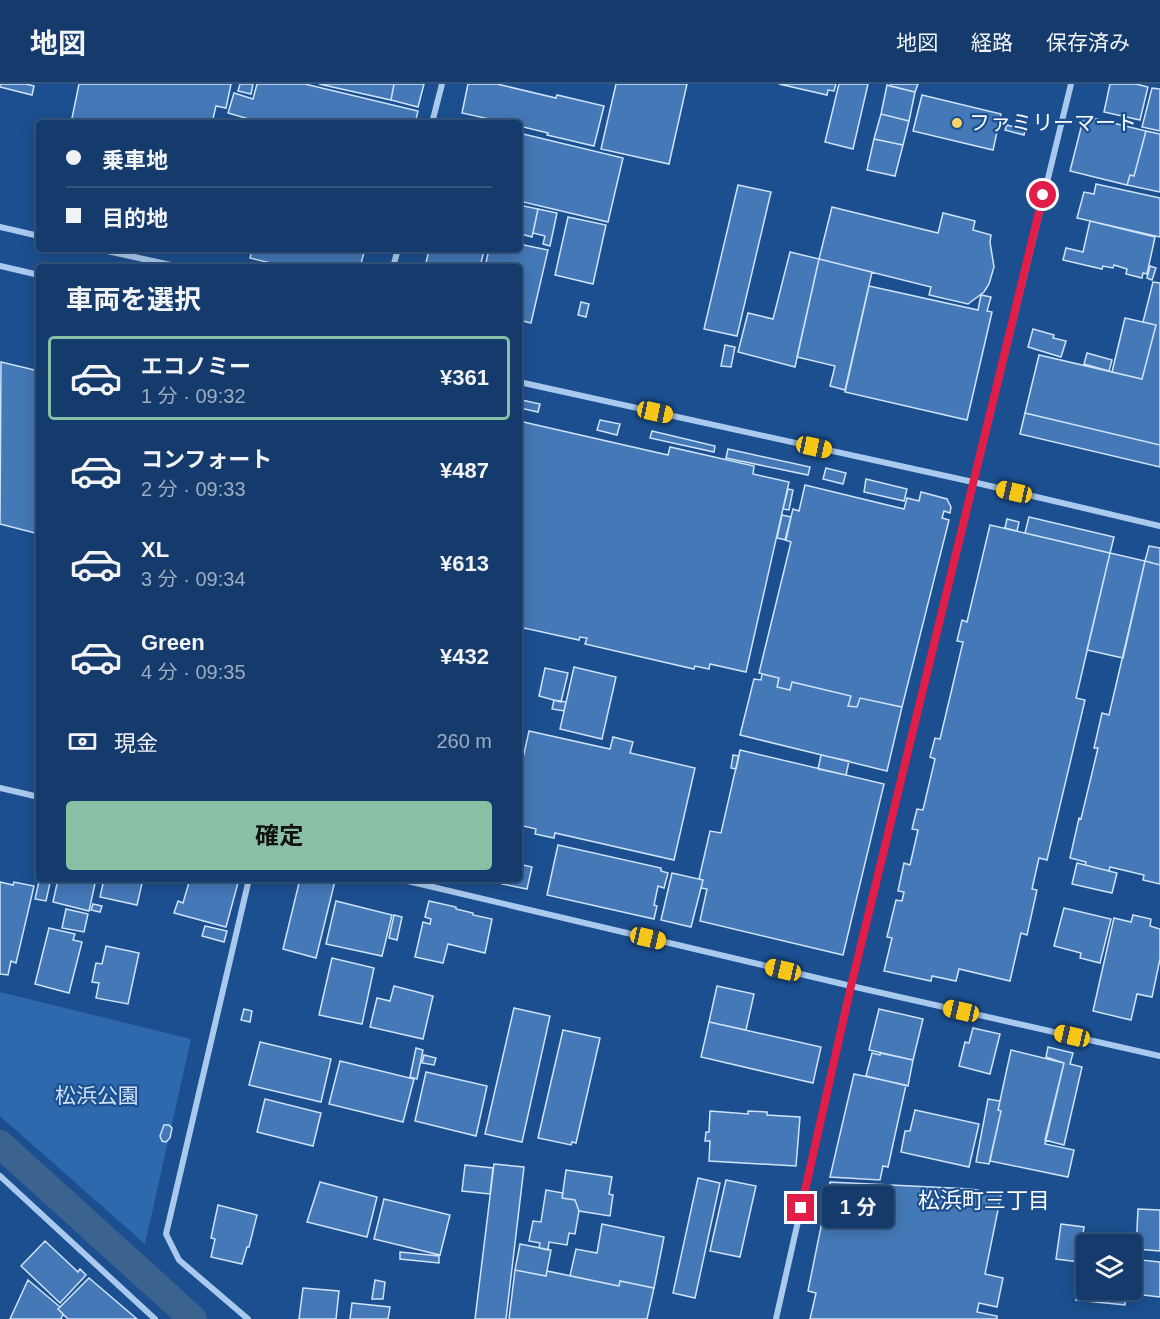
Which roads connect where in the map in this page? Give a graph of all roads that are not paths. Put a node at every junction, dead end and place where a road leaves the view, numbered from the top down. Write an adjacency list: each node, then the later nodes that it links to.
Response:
1 (442, 84): 3 (street)
2 (1071, 84): 11 (street)
3 (433, 120)
4 (0, 227): 5 (street)
5 (36, 235)
6 (112, 252): 7 (street)
7 (166, 264)
8 (0, 266): 9 (street)
9 (36, 274)
10 (522, 383): 11 (street)
11 (973, 482): 12 (street); 17 (street)
12 (1160, 526)
13 (0, 788): 14 (street)
14 (36, 796)
15 (248, 882): 21 (street)
16 (412, 882): 17 (street)
17 (851, 986): 18 (street); 22 (street)
18 (1160, 1056)
19 (0, 1176): 20 (street)
20 (155, 1319)
21 (248, 1319)
22 (776, 1319)

